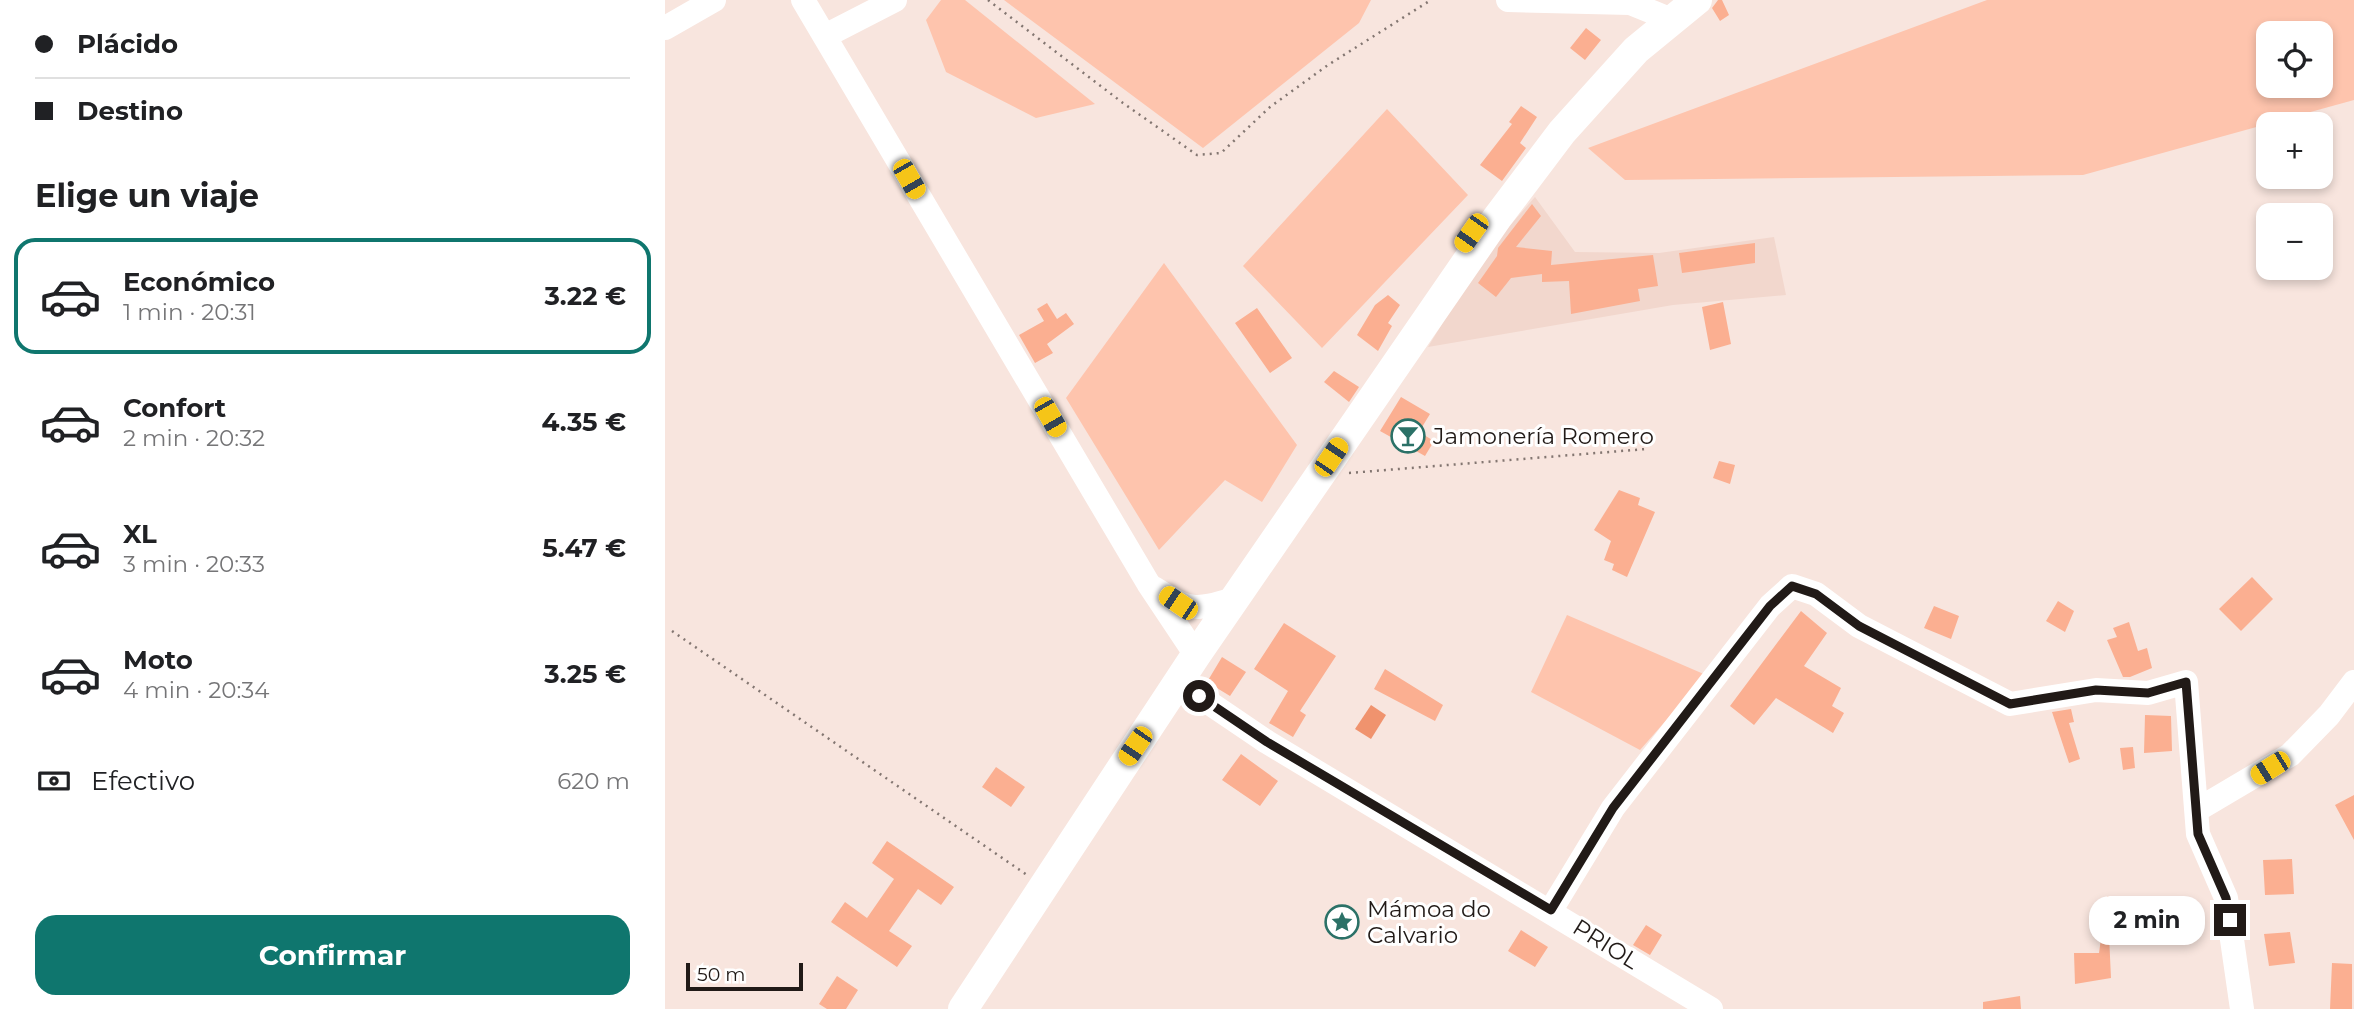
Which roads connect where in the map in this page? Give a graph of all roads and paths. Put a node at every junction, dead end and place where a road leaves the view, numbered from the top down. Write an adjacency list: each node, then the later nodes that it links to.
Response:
1 (714, 0): 9 (street)
2 (803, 0): 10 (street)
3 (895, 0): 10 (street)
4 (988, 0): 5 (path)
5 (1431, 0)
6 (1508, 0): 8 (street)
7 (1697, 0): 8 (main road)
8 (1672, 20): 12 (main road)
9 (665, 28)
10 (825, 36): 13 (street)
11 (1646, 449): 12 (path)
12 (1318, 476): 14 (main road)
13 (1148, 583): 15 (street); 17 (street)
14 (1234, 599): 15 (street); 17 (main road)
15 (1178, 603): 17 (street)
16 (672, 631): 20 (path)
17 (1195, 657): 20 (main road); 21 (street, PRIOL)
18 (2354, 682): 19 (street)
19 (2197, 810): 21 (street); 24 (street)
20 (1044, 887): 22 (main road)
21 (1551, 910): 23 (street, PRIOL)
22 (963, 1009)
23 (1711, 1009)
24 (2242, 1009)

